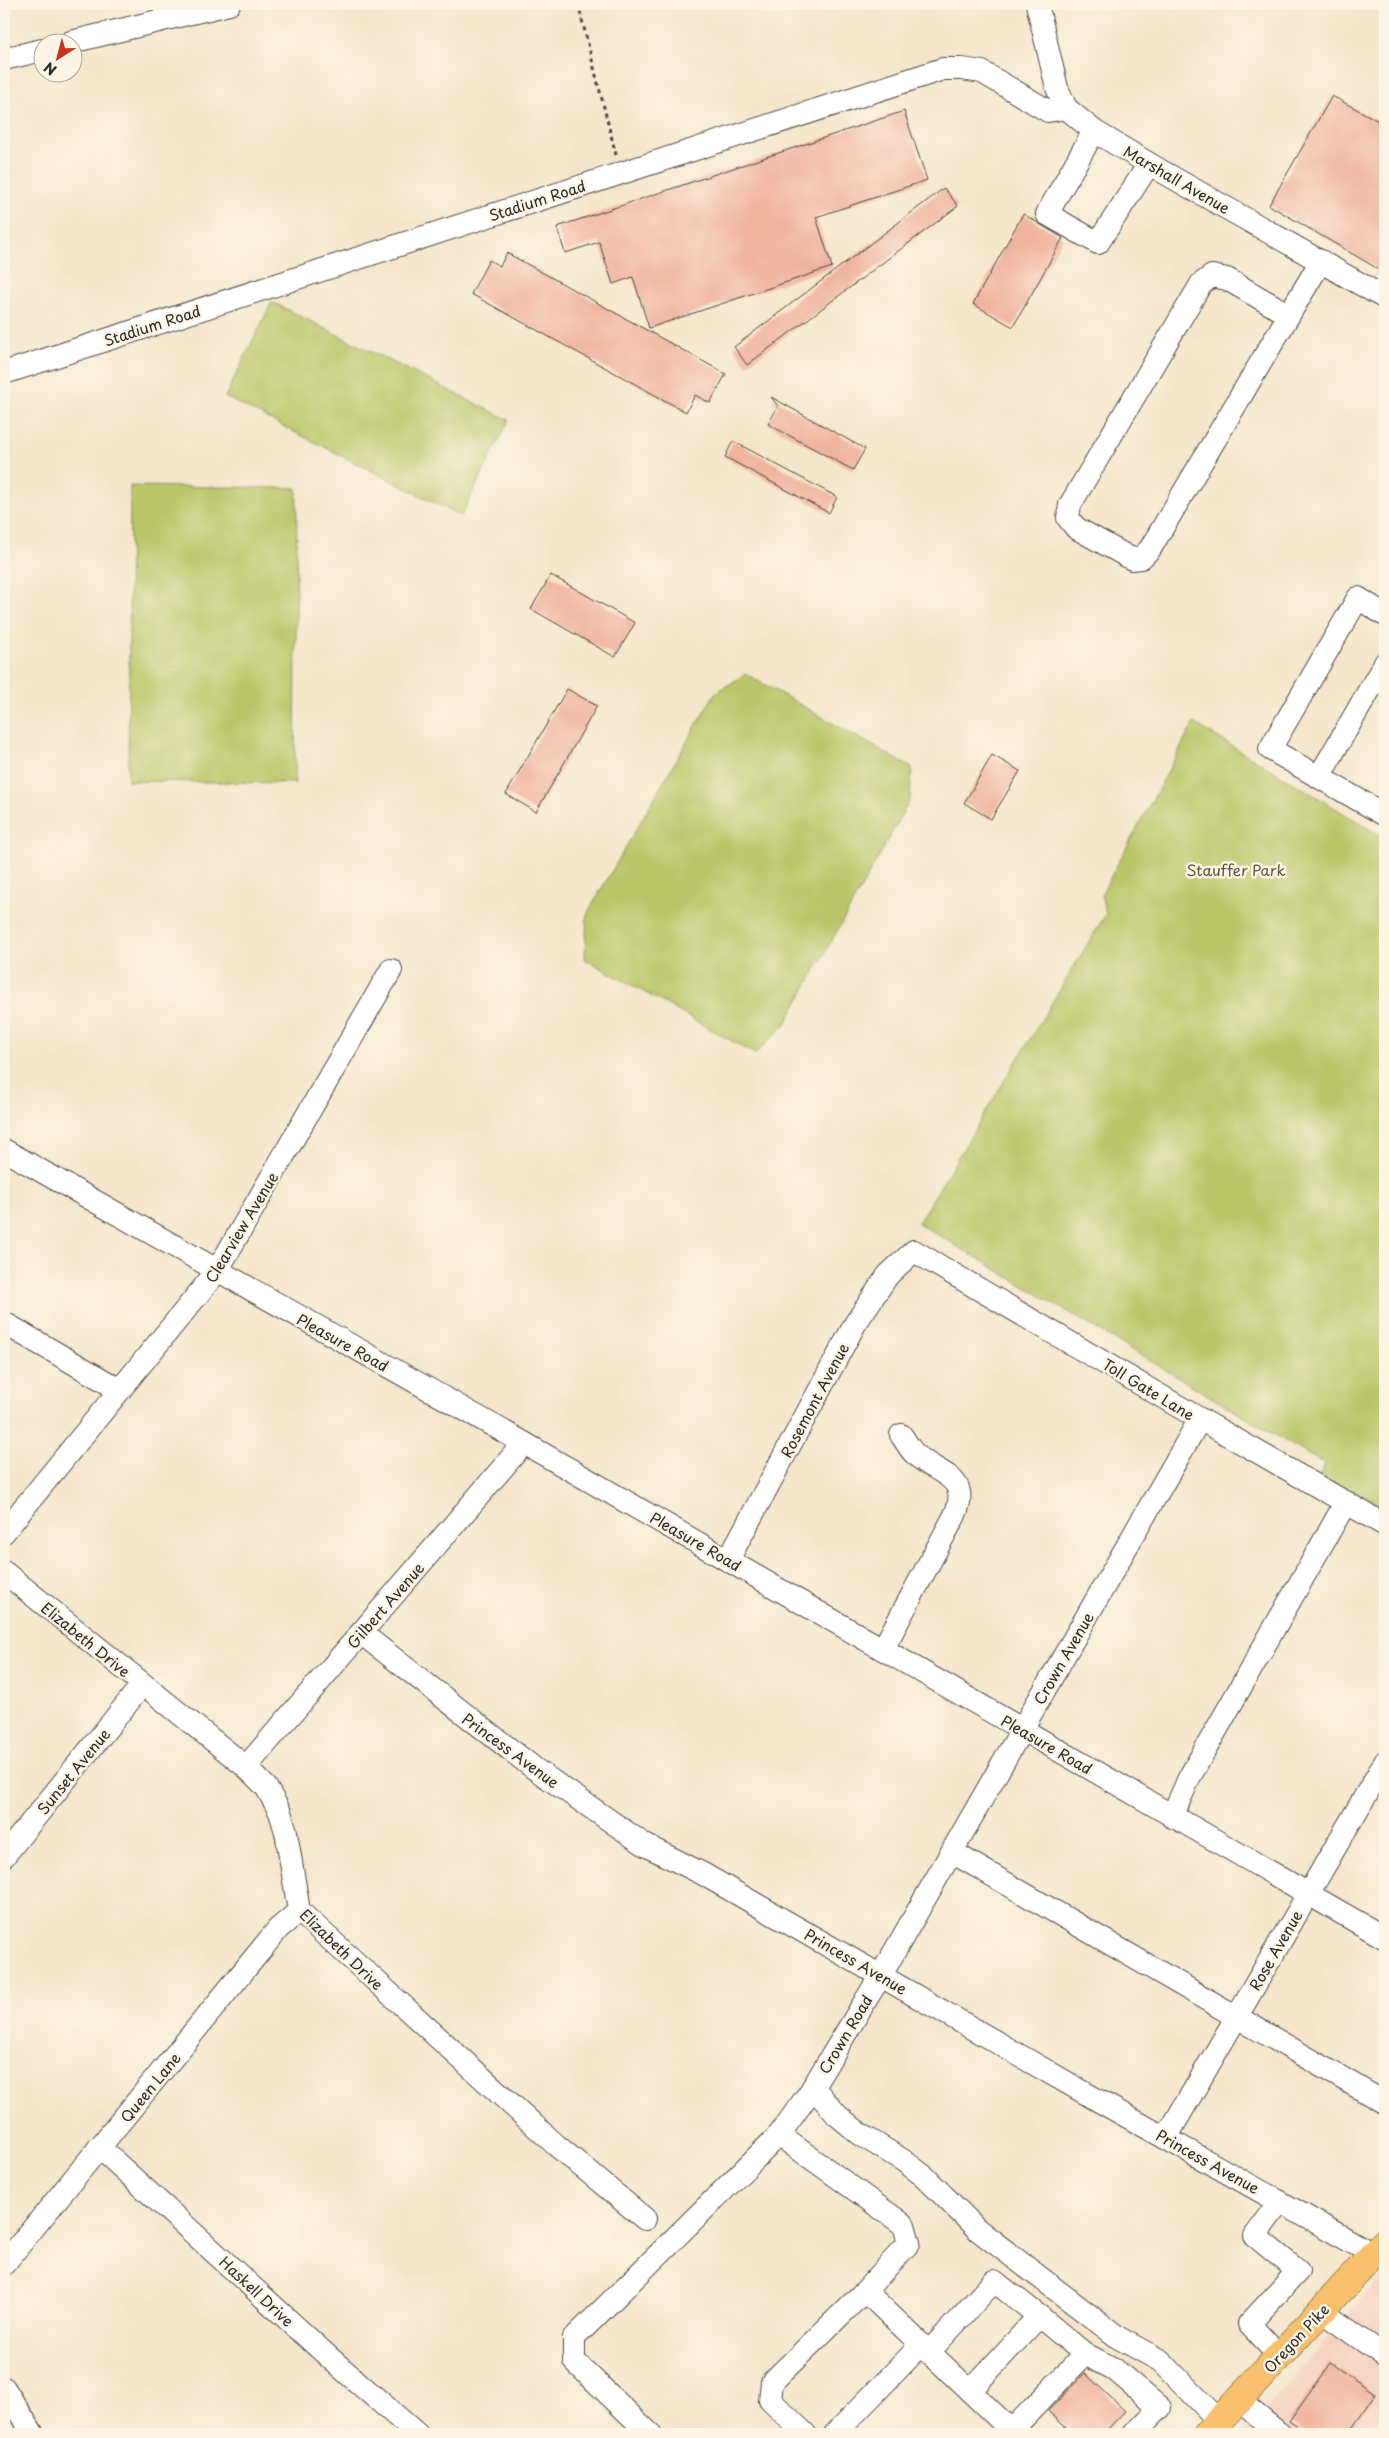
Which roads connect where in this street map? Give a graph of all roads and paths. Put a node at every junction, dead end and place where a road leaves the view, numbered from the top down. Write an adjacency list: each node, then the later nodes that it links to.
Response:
1 (229, 4): 4 (street)
2 (578, 4): 10 (path)
3 (1037, 4): 7 (street, Marshall Avenue)
4 (82, 39)
5 (32, 52): 6 (street)
6 (4, 59)
7 (1066, 108): 8 (street, Marshall Avenue); 10 (street, Stadium Road)
8 (1094, 130): 9 (street, Marshall Avenue); 9 (street)
9 (1149, 164): 11 (street, Marshall Avenue)
10 (621, 173): 14 (street, Stadium Road)
11 (1321, 261): 12 (street, Marshall Avenue); 13 (street)
12 (1385, 298)
13 (1289, 315): 13 (street)
14 (4, 373)
15 (1385, 614): 17 (street)
16 (1385, 663): 17 (street)
17 (1319, 777): 18 (street)
18 (1385, 815)
19 (391, 970): 22 (street, Clearview Avenue)
20 (4, 1150): 22 (street, Pleasure Road)
21 (914, 1251): 25 (street, Toll Gate Lane); 31 (street, Rosemont Avenue)
22 (217, 1271): 24 (street, Clearview Avenue); 27 (street, Pleasure Road)
23 (4, 1323): 24 (street)
24 (120, 1390): 30 (street, Clearview Avenue)
25 (1200, 1419): 28 (street, Toll Gate Lane); 36 (street, Crown Avenue)
26 (901, 1435): 34 (street)
27 (524, 1443): 31 (street, Pleasure Road); 33 (street, Gilbert Avenue)
28 (1346, 1502): 29 (street, Toll Gate Lane); 39 (street)
29 (1385, 1525)
30 (4, 1532)
31 (728, 1560): 34 (street, Pleasure Road)
32 (4, 1572): 35 (street, Elizabeth Drive)
33 (361, 1633): 38 (street, Gilbert Avenue); 45 (street, Princess Avenue)
34 (883, 1649): 36 (street, Pleasure Road)
35 (142, 1685): 38 (street, Elizabeth Drive); 41 (street, Sunset Avenue)
36 (1022, 1730): 39 (street, Pleasure Road); 40 (street, Crown Avenue)
37 (1385, 1762): 42 (street, Rose Avenue)
38 (246, 1767): 43 (street, Elizabeth Drive)
39 (1172, 1816): 42 (street, Pleasure Road)
40 (952, 1852): 45 (street, Crown Avenue); 46 (street)
41 (4, 1856)
42 (1308, 1894): 44 (street, Pleasure Road); 46 (street, Rose Avenue)
43 (299, 1911): 51 (street, Queen Lane); 53 (street, Elizabeth Drive)
44 (1385, 1938)
45 (881, 1975): 47 (street, Crown Road); 50 (street, Princess Avenue)
46 (1236, 2017): 48 (street); 50 (street, Rose Avenue)
47 (812, 2090): 49 (street, Crown Road); 66 (street)
48 (1385, 2103)
49 (779, 2135): 56 (street); 70 (street, Crown Road)
50 (1166, 2138): 52 (street, Princess Avenue)
51 (98, 2147): 55 (street, Queen Lane); 69 (street, Haskell Drive)
52 (1280, 2202): 54 (street, Princess Avenue); 61 (street)
53 (645, 2220)
54 (1379, 2248): 57 (highway, Oregon Pike)
55 (4, 2264)
56 (865, 2291): 59 (street); 71 (street)
57 (1321, 2311): 61 (highway, Oregon Pike); 62 (street)
58 (1039, 2316): 59 (street); 60 (street); 64 (street)
59 (925, 2348): 64 (street); 72 (street)
60 (1085, 2354): 67 (street); 73 (street)
61 (1279, 2356): 65 (highway, Oregon Pike)
62 (1385, 2356)
63 (4, 2388): 68 (street)
64 (970, 2391): 67 (street)
65 (1238, 2400): 66 (highway, Oregon Pike); 74 (street)
66 (1213, 2428)
67 (1013, 2433)
68 (33, 2434)
69 (417, 2434)
70 (650, 2434)
71 (805, 2434)
72 (835, 2434)
73 (1134, 2434)
74 (1280, 2434)

